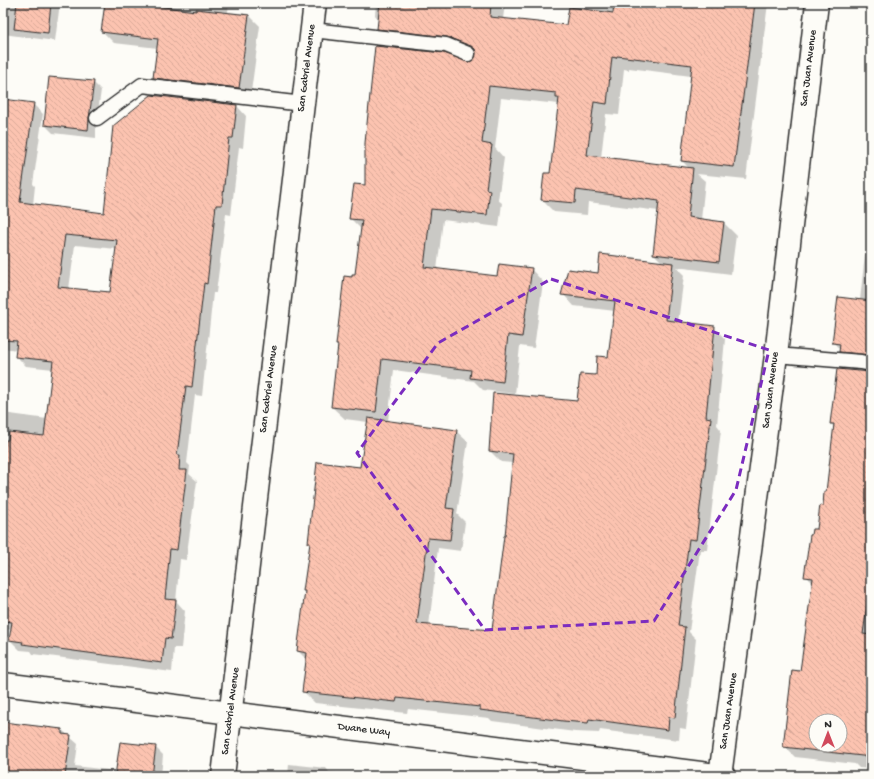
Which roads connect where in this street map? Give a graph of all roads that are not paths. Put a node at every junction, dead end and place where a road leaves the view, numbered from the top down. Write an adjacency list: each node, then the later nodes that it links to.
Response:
1 (315, 3): 3 (street, San Gabriel Avenue)
2 (817, 3): 7 (street, San Juan Avenue)
3 (312, 30): 4 (lane); 5 (street, San Gabriel Avenue)
4 (468, 54)
5 (303, 104): 6 (lane); 10 (street, San Gabriel Avenue)
6 (97, 118)
7 (776, 355): 8 (lane); 12 (street, San Juan Avenue)
8 (871, 364)
9 (3, 684): 10 (street, Duane Way)
10 (231, 712): 11 (street, San Gabriel Avenue); 12 (street, Duane Way)
11 (223, 776)
12 (720, 776): 13 (street, Duane Way)
13 (724, 776)

